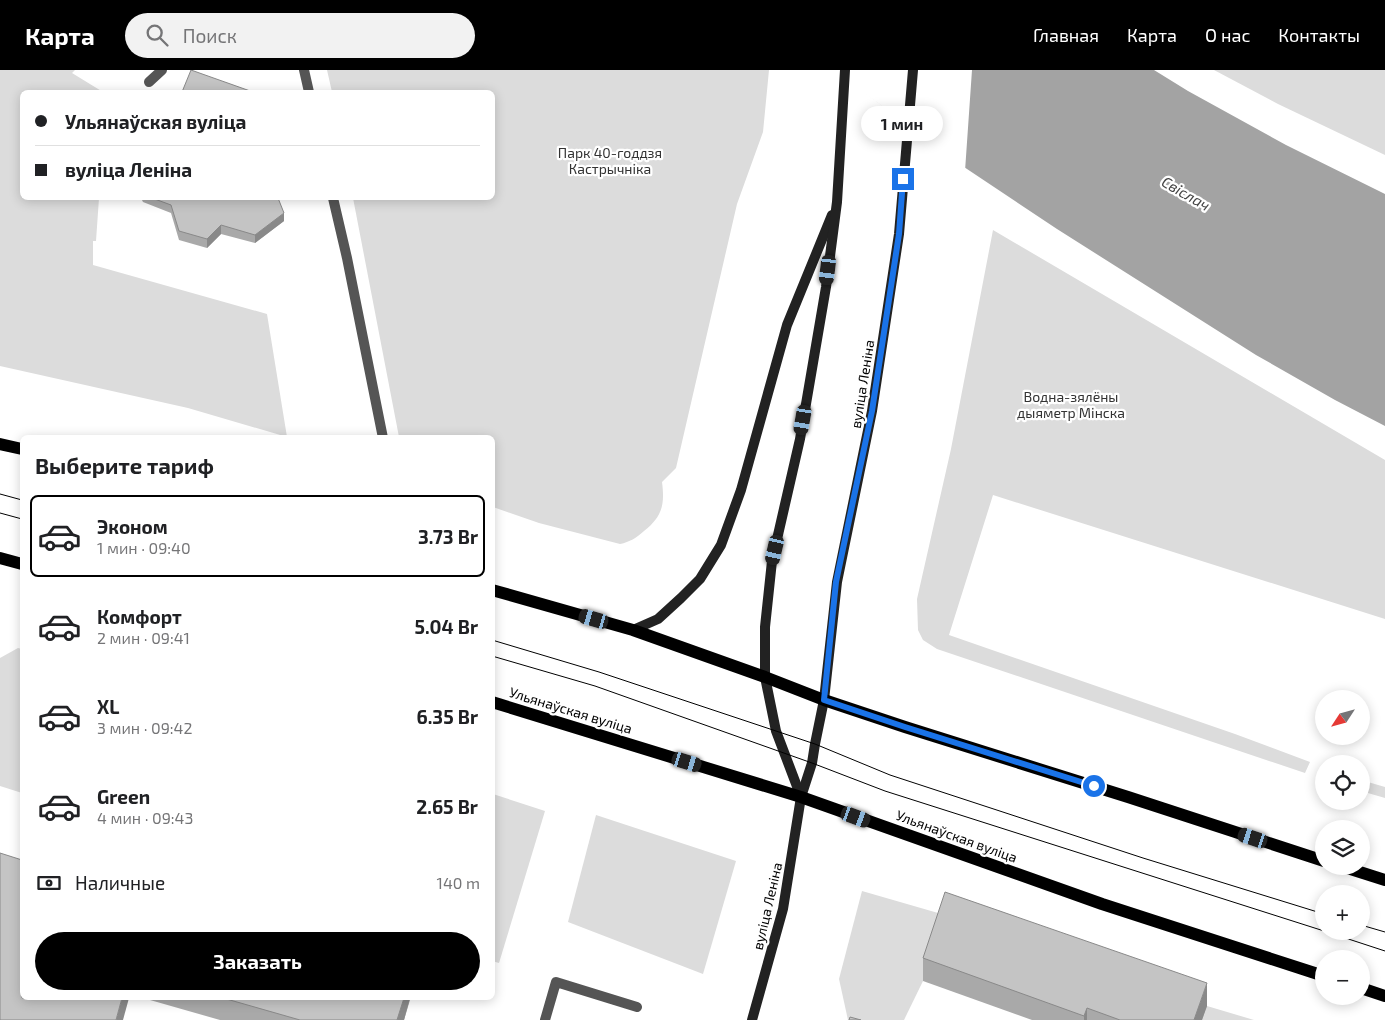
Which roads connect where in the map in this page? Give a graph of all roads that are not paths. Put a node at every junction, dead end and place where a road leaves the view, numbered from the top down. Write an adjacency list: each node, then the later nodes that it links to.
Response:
1 (162, 70): 5 (lane)
2 (304, 70): 6 (lane)
3 (845, 70): 8 (main road)
4 (912, 70): 17 (main road, вуліца Леніна)
5 (149, 82)
6 (309, 90)
7 (333, 200): 9 (lane)
8 (837, 202): 15 (main road); 16 (main road)
9 (382, 435)
10 (0, 444): 11 (main road)
11 (20, 449)
12 (0, 558): 13 (main road)
13 (20, 563)
14 (495, 591): 15 (main road)
15 (633, 630): 16 (main road)
16 (765, 678): 17 (main road); 19 (main road)
17 (824, 700): 19 (main road, вуліца Леніна); 20 (main road)
18 (495, 703): 19 (main road, Ульянаўская вуліца)
19 (801, 797): 23 (main road, Ульянаўская вуліца); 28 (main road, вуліца Леніна)
20 (1315, 858)
21 (1369, 875): 22 (main road)
22 (1385, 880)
23 (1315, 973)
24 (1370, 991): 25 (main road)
25 (1385, 996)
26 (637, 1007): 27 (lane)
27 (545, 1020)
28 (752, 1020)

